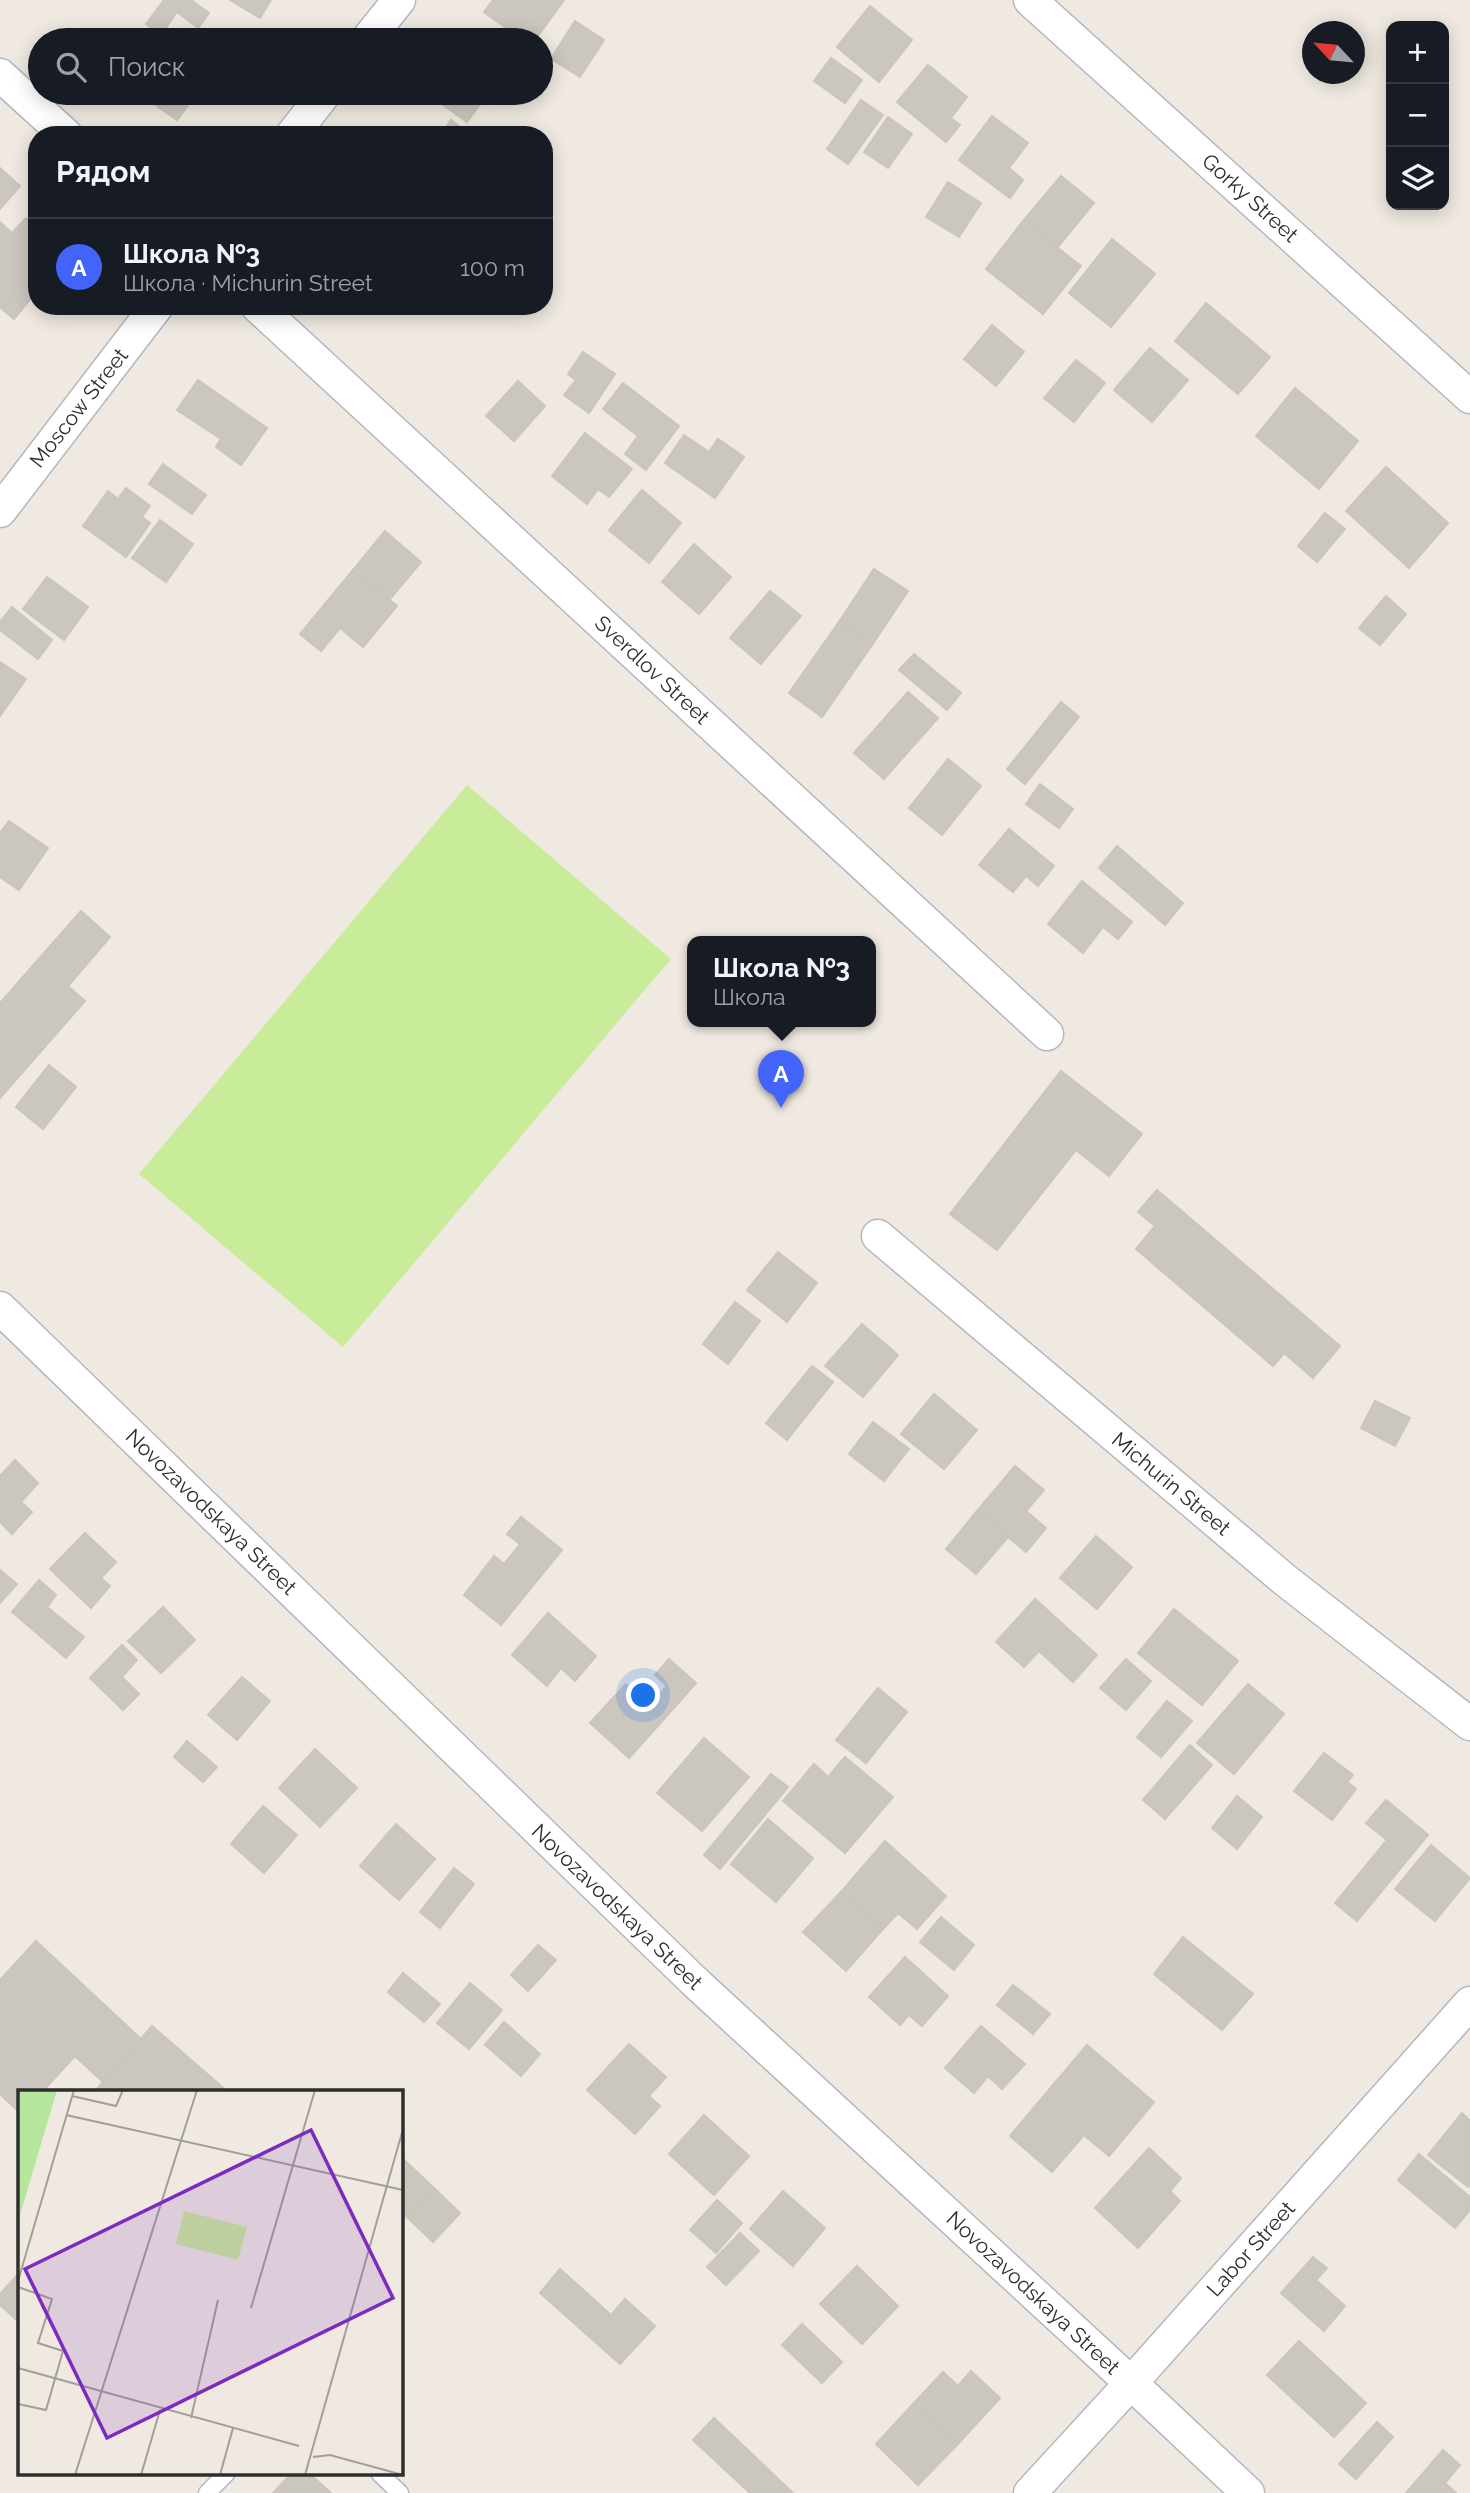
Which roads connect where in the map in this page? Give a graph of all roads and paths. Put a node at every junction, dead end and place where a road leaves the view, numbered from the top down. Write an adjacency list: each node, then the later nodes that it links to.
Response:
1 (399, 0): 3 (street)
2 (1030, 0): 12 (street, Gorky Street)
3 (377, 28)
4 (0, 75): 5 (street)
5 (28, 100)
6 (33, 105): 8 (street)
7 (316, 105): 9 (street)
8 (56, 126)
9 (299, 126)
10 (151, 315): 13 (street, Moscow Street)
11 (267, 315): 14 (street, Sverdlov Street)
12 (1470, 397)
13 (0, 511)
14 (1047, 1034)
15 (878, 1236): 17 (street, Michurin Street)
16 (0, 1308): 19 (street, Novozavodskaya Street)
17 (1470, 1724)
18 (1463, 2024): 19 (street, Labor Street)
19 (1131, 2383): 24 (street, Labor Street); 25 (street, Novozavodskaya Street)
20 (224, 2476): 22 (lane)
21 (382, 2476): 23 (lane)
22 (207, 2493)
23 (400, 2493)
24 (1030, 2493)
25 (1248, 2493)

